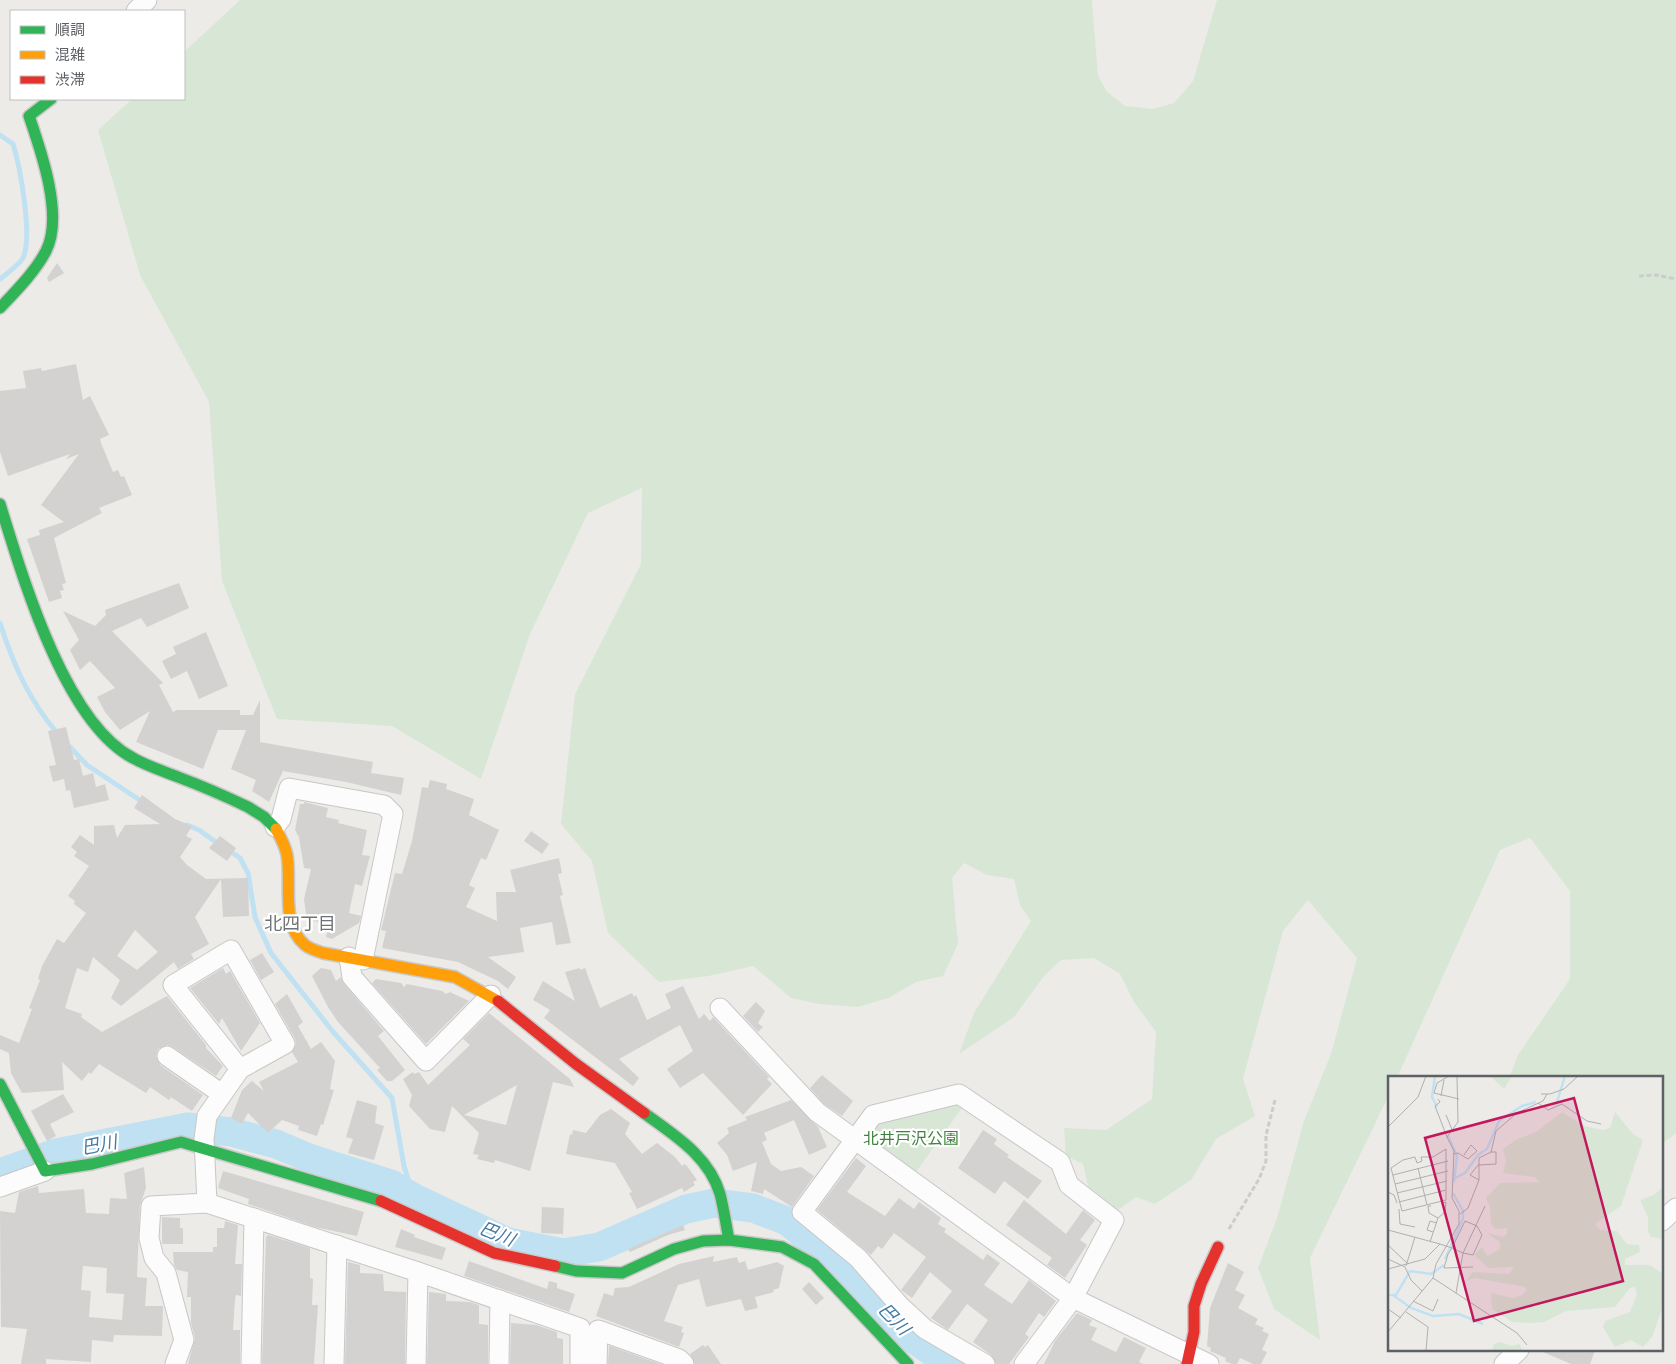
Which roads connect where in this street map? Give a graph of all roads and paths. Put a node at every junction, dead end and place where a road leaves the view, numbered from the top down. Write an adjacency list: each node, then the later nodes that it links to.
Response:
1 (147, 0): 2 (street)
2 (137, 10)
3 (51, 100): 6 (street)
4 (1639, 276): 5 (path)
5 (1676, 279)
6 (0, 308)
7 (0, 504): 8 (street)
8 (275, 827): 9 (street); 9 (street)
9 (356, 959): 10 (street); 10 (street)
10 (490, 995): 26 (street)
11 (720, 1008): 18 (street)
12 (167, 1056): 15 (street)
13 (240, 1069): 13 (street); 15 (street)
14 (0, 1084): 17 (street)
15 (222, 1094): 19 (street)
16 (1275, 1100): 28 (path)
17 (7, 1114): 20 (street)
18 (855, 1140): 30 (street); 30 (street); 43 (street)
19 (205, 1144): 20 (street); 22 (street); 26 (street)
20 (43, 1168): 21 (street)
21 (0, 1187)
22 (207, 1203): 24 (street); 34 (street)
23 (1676, 1208): 25 (street)
24 (254, 1218): 27 (street); 35 (street)
25 (1664, 1219)
26 (729, 1240): 42 (street)
27 (337, 1245): 29 (street); 36 (street)
28 (1218, 1247): 33 (street)
29 (418, 1272): 31 (street); 37 (street)
30 (1073, 1298): 33 (street); 44 (street)
31 (500, 1300): 38 (street); 39 (street)
32 (1517, 1352): 46 (street)
33 (1188, 1359): 45 (street)
34 (175, 1364)
35 (251, 1364)
36 (334, 1364)
37 (416, 1364)
38 (499, 1364)
39 (580, 1364)
40 (598, 1364): 41 (street)
41 (684, 1364)
42 (908, 1364)
43 (985, 1364)
44 (1024, 1364)
45 (1209, 1364)
46 (1504, 1364)

